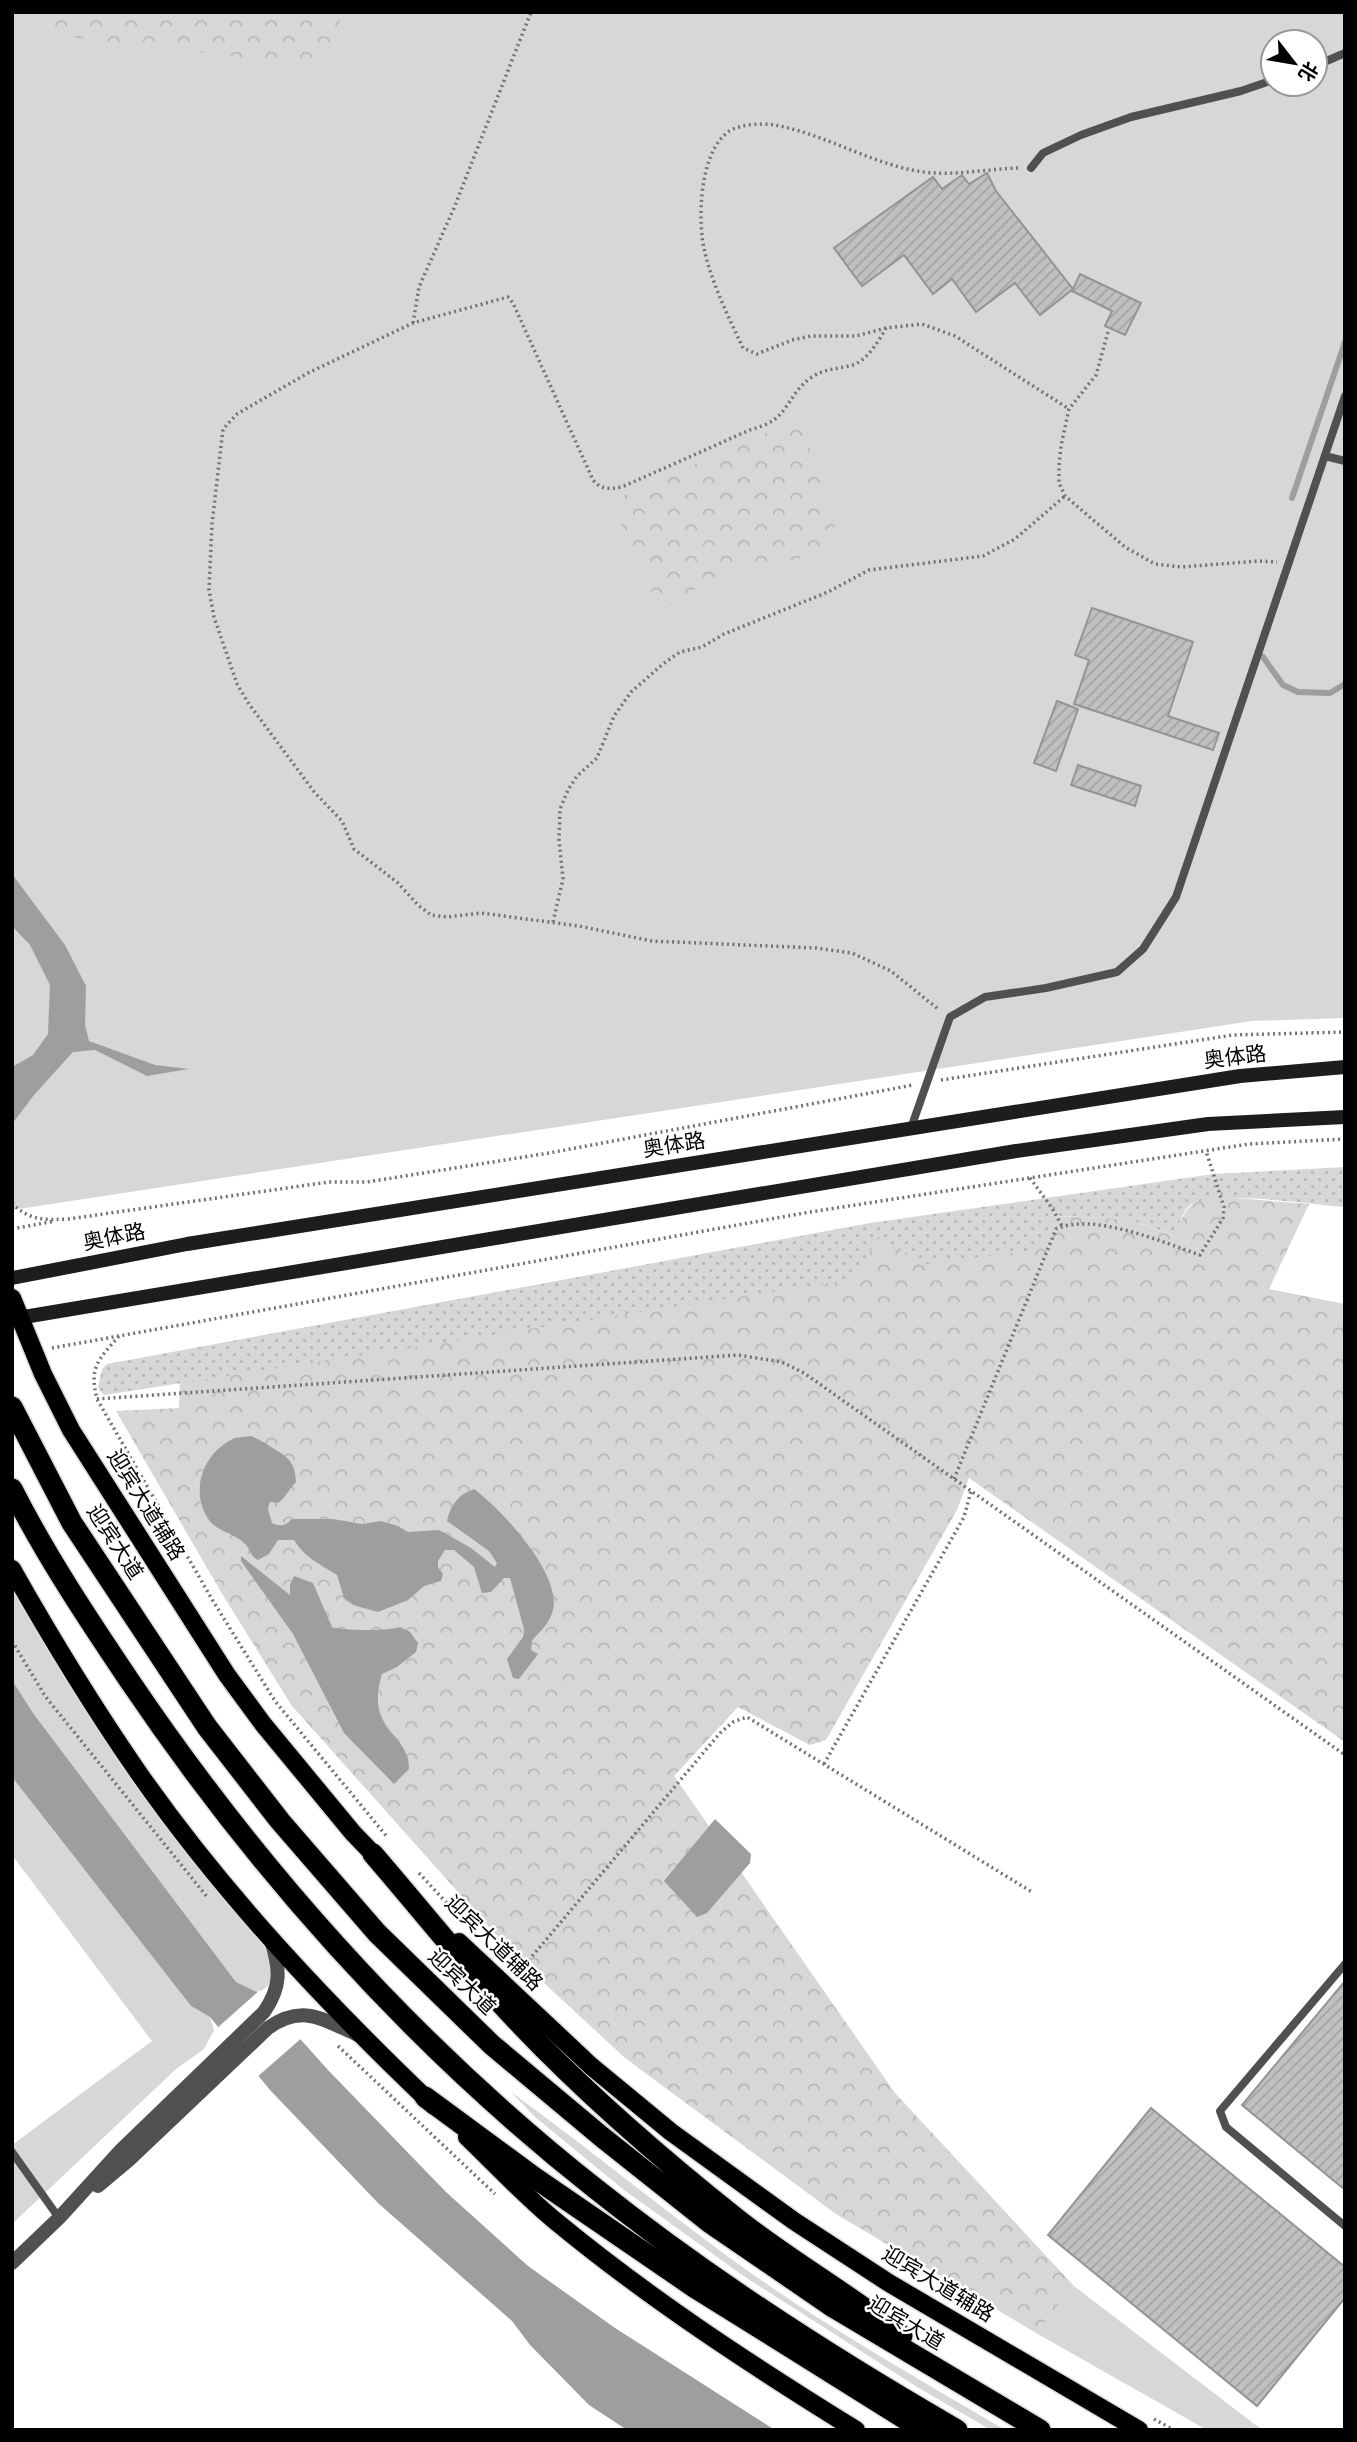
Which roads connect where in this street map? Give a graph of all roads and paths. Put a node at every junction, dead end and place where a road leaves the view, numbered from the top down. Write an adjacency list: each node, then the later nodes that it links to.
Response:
1 (531, 12): 4 (path)
2 (1259, 85): 3 (lane)
3 (1031, 168): 5 (path)
4 (413, 323): 5 (path); 13 (path)
5 (886, 328): 8 (path)
6 (1108, 332): 8 (path)
7 (1345, 396): 9 (lane)
8 (1069, 409): 11 (path)
9 (1325, 456): 10 (lane); 12 (lane)
10 (1345, 461)
11 (1065, 496): 12 (path); 13 (path)
12 (1289, 564): 14 (lane)
13 (553, 922): 14 (path)
14 (950, 1017): 17 (lane)
15 (1345, 1032): 17 (path)
16 (1345, 1067): 19 (main road, 奥体路)
17 (927, 1083): 19 (lane); 24 (path)
18 (1345, 1117): 29 (main road)
19 (911, 1129): 27 (main road, 奥体路)
20 (1345, 1139): 21 (path)
21 (1206, 1151): 22 (path); 25 (path)
22 (1030, 1178): 25 (path); 30 (path)
23 (12, 1203): 24 (path)
24 (68, 1219): 26 (path)
25 (1062, 1226): 34 (path)
26 (12, 1229)
27 (12, 1278)
28 (12, 1298): 29 (main road, 迎宾大道辅路)
29 (16, 1318): 31 (main road, 迎宾大道辅路)
30 (118, 1336): 31 (path); 32 (path)
31 (34, 1352): 40 (main road, 迎宾大道辅路)
32 (97, 1399): 34 (path); 40 (path)
33 (12, 1407): 53 (highway, 迎宾大道)
34 (954, 1479): 36 (path)
35 (12, 1489): 56 (highway)
36 (971, 1491): 38 (path); 39 (path)
37 (12, 1569): 44 (main road)
38 (1345, 1755)
39 (824, 1764): 42 (path); 46 (path)
40 (381, 1846): 53 (highway); 58 (main road, 迎宾大道辅路)
41 (416, 1870): 43 (path)
42 (1032, 1892)
43 (471, 1928)
44 (269, 1936): 47 (main road); 50 (street)
45 (1345, 1964): 51 (lane)
46 (516, 1975)
47 (360, 2036): 48 (main road); 50 (street)
48 (425, 2097): 54 (main road); 55 (highway)
49 (12, 2152): 50 (lane)
50 (59, 2218): 52 (street)
51 (1345, 2226)
52 (12, 2263)
53 (973, 2391): 57 (highway, 迎宾大道)
54 (856, 2430)
55 (923, 2430)
56 (957, 2430)
57 (1040, 2430)
58 (1139, 2430)

